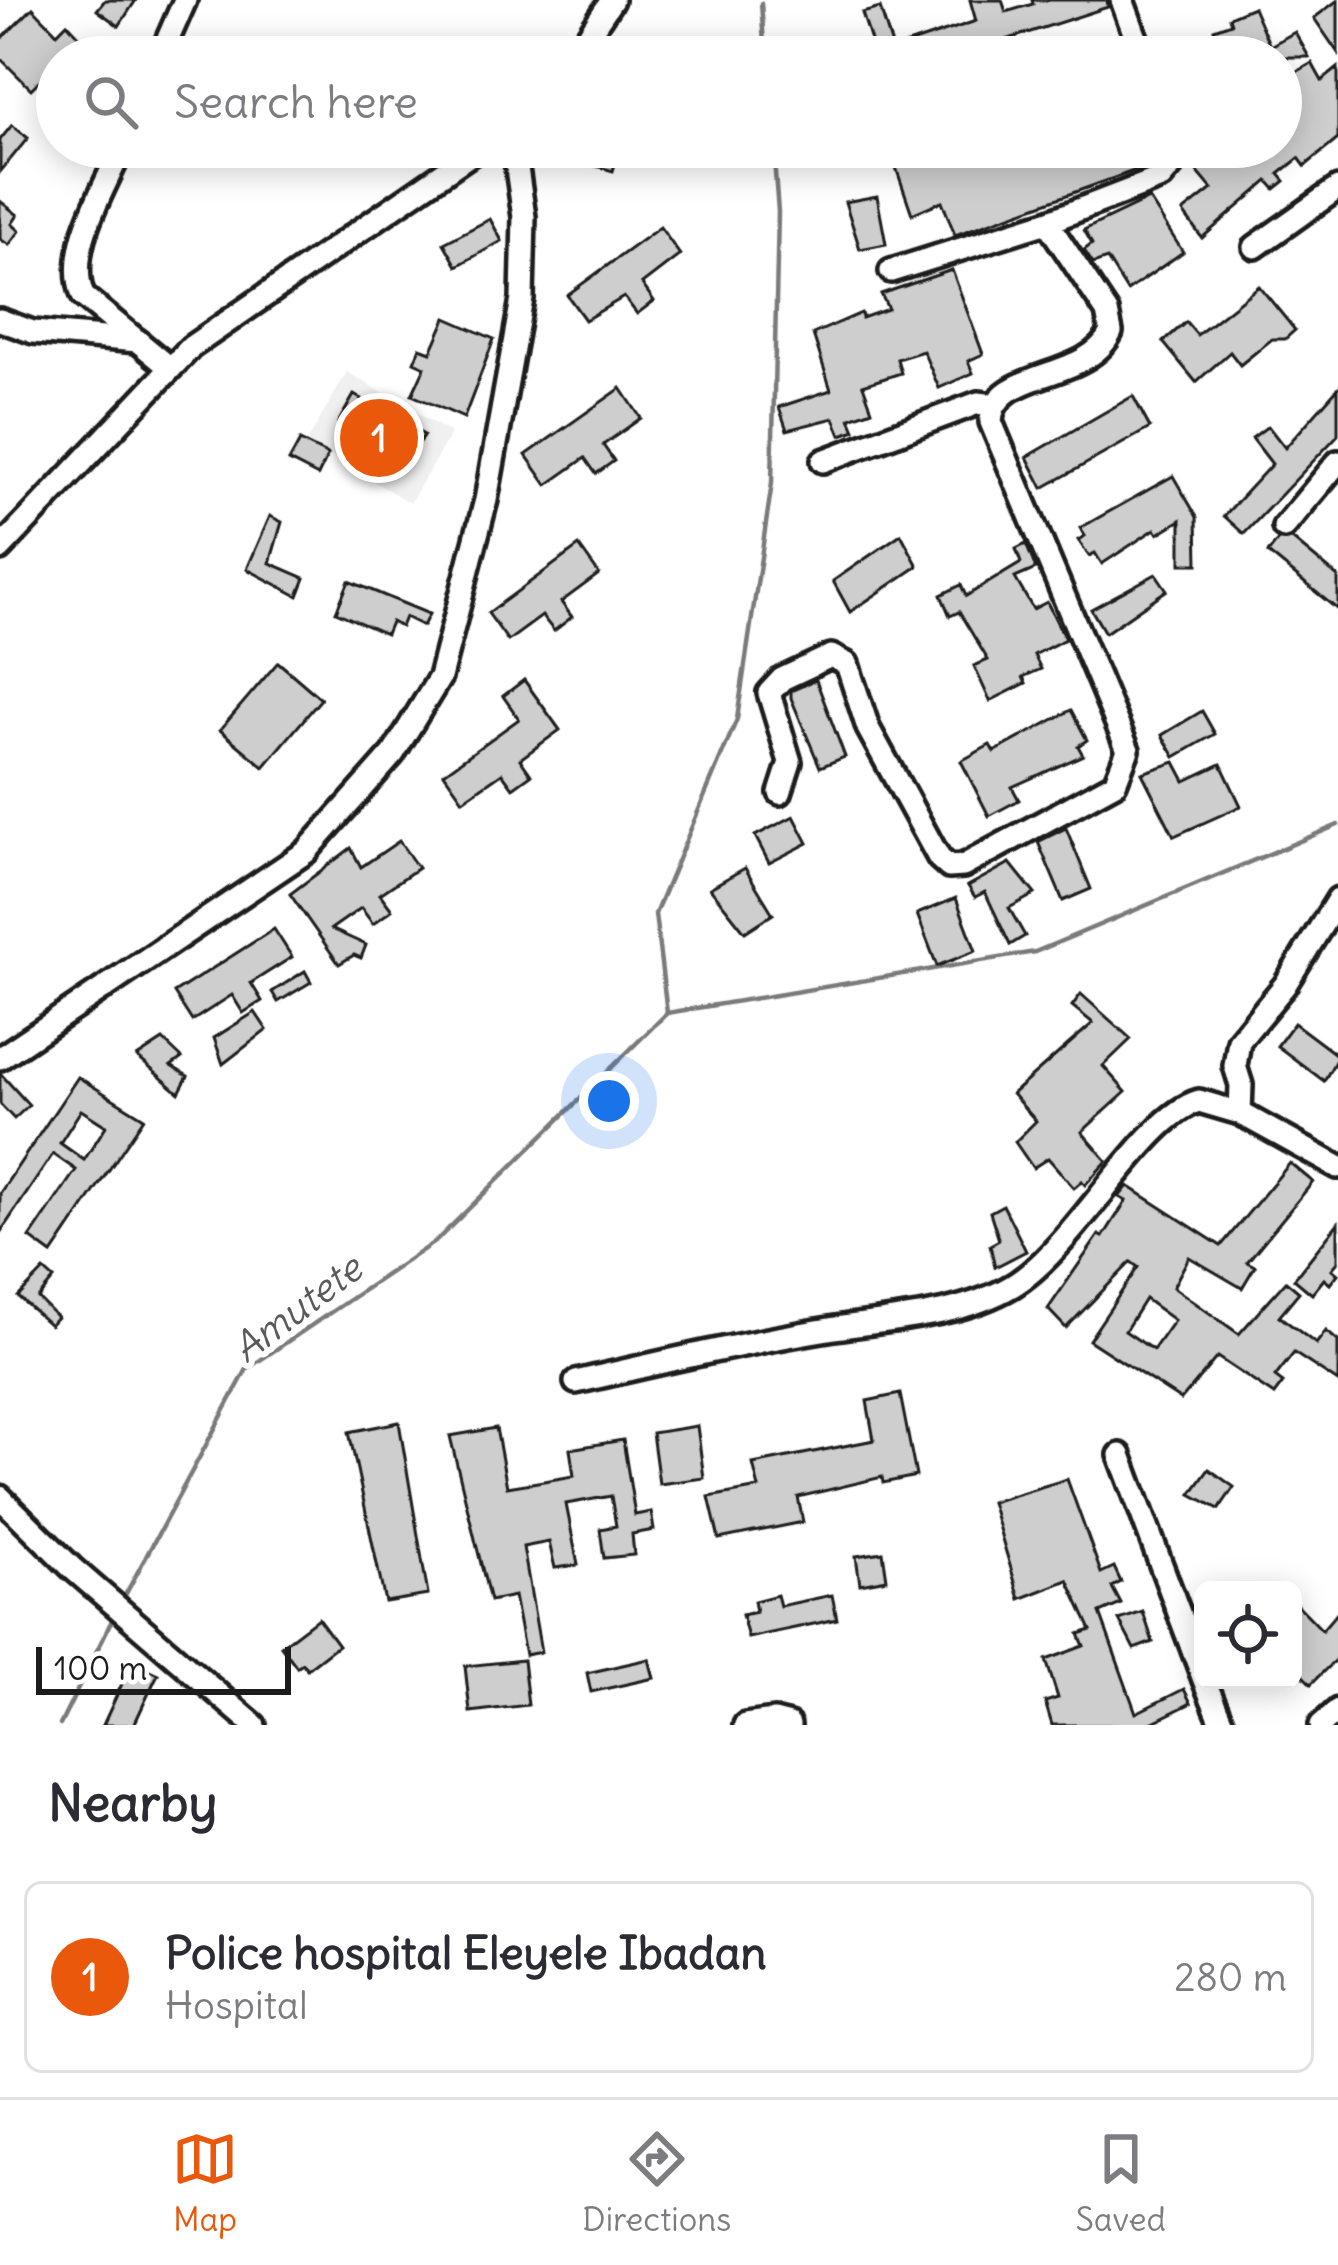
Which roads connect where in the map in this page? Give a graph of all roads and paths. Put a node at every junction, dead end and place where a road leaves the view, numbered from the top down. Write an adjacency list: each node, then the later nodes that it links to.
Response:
1 (185, 0): 4 (street)
2 (612, 0): 5 (street)
3 (1122, 0): 6 (street)
4 (169, 36)
5 (588, 36)
6 (1135, 36)
7 (113, 168): 16 (street)
8 (450, 168): 17 (street)
9 (517, 168): 25 (street)
10 (1170, 168): 12 (street)
11 (1338, 188): 13 (street)
12 (1047, 222): 14 (street); 18 (street)
13 (1255, 247)
14 (891, 271)
15 (0, 320): 16 (street)
16 (138, 341): 17 (street)
17 (169, 367): 22 (street)
18 (994, 405): 19 (street); 23 (street)
19 (824, 461)
20 (1338, 462): 21 (street)
21 (1284, 527)
22 (0, 549)
23 (780, 794)
24 (1338, 899): 26 (street)
25 (0, 1058)
26 (1240, 1113): 27 (street); 28 (street)
27 (1338, 1167)
28 (576, 1382)
29 (1120, 1455): 31 (street)
30 (0, 1497): 34 (street)
31 (1194, 1651)
32 (1208, 1689): 37 (street)
33 (1338, 1710): 38 (street)
34 (254, 1725)
35 (745, 1725): 36 (street)
36 (789, 1725)
37 (1223, 1725)
38 (1321, 1725)

